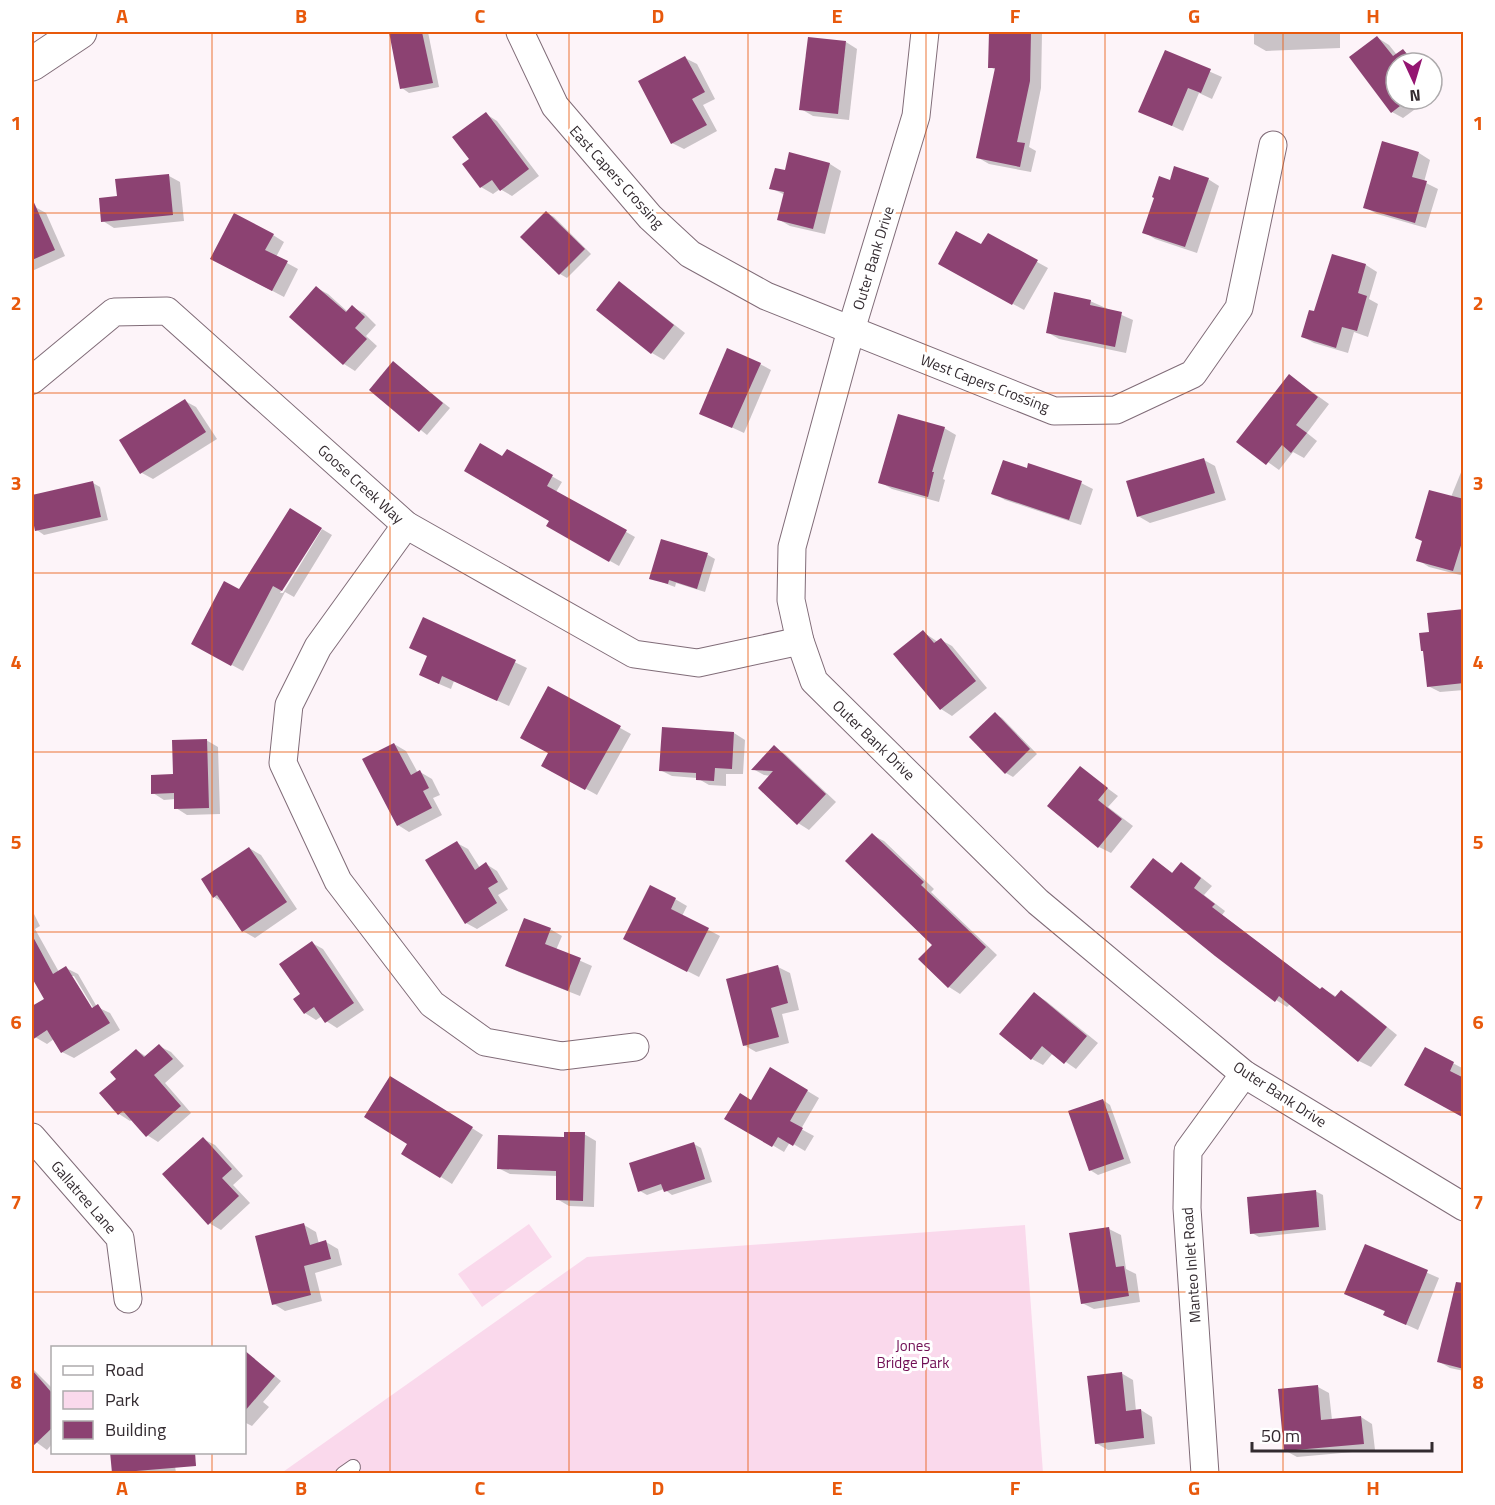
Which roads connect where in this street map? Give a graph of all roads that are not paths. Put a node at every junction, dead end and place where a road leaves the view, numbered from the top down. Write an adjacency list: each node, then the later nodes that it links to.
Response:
1 (80, 32): 4 (street)
2 (520, 32): 6 (street, East Capers Crossing)
3 (925, 32): 6 (street, Outer Bank Drive)
4 (32, 63)
5 (1273, 145): 6 (street, West Capers Crossing)
6 (851, 330): 9 (street, Outer Bank Drive)
7 (32, 380): 8 (street, Goose Creek Way)
8 (406, 525): 9 (street, Goose Creek Way); 10 (street)
9 (800, 641): 11 (street, Outer Bank Drive)
10 (635, 1047)
11 (1244, 1074): 13 (street, Outer Bank Drive); 15 (street, Manteo Inlet Road)
12 (32, 1137): 14 (street, Gallatree Lane)
13 (1464, 1207)
14 (128, 1299)
15 (1205, 1473)

